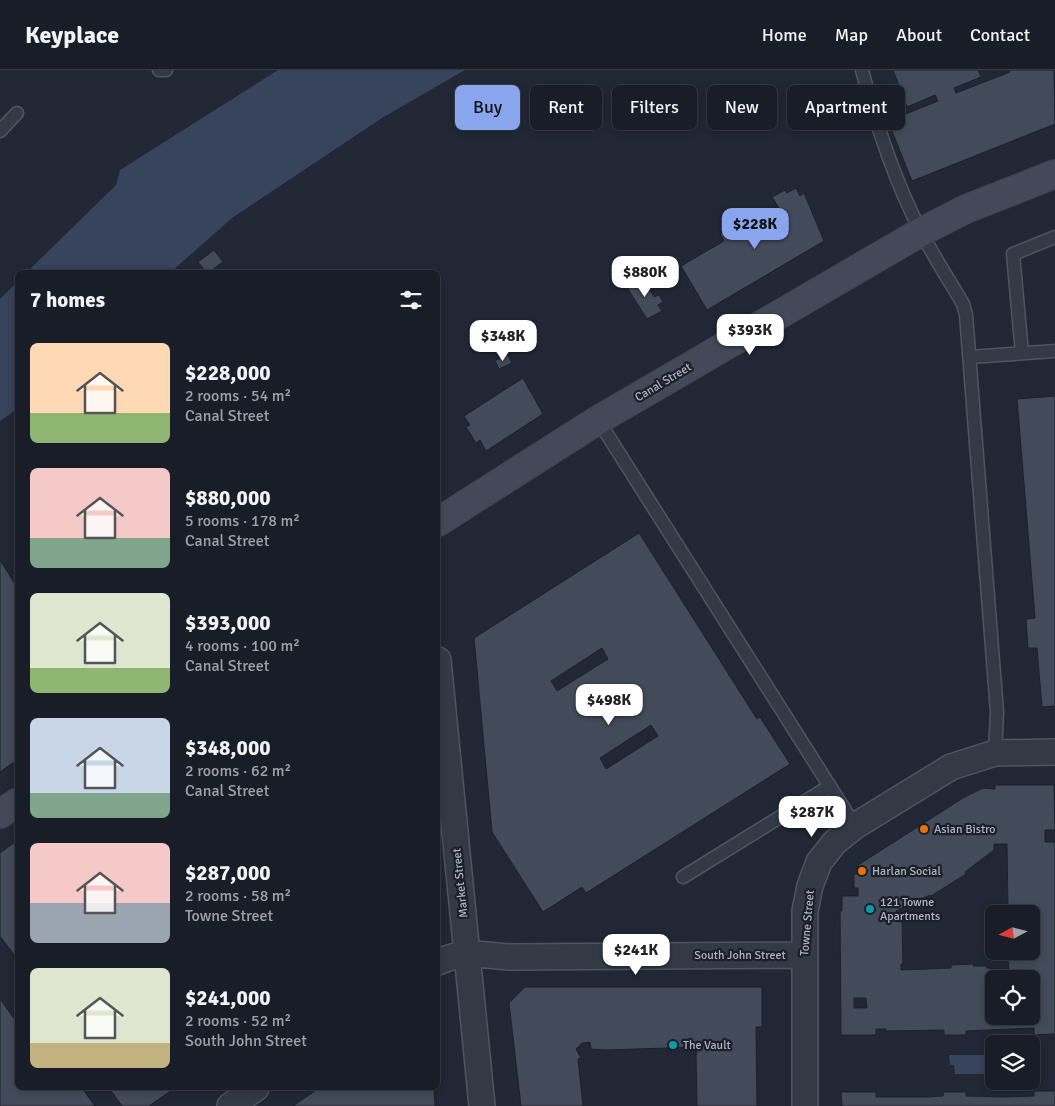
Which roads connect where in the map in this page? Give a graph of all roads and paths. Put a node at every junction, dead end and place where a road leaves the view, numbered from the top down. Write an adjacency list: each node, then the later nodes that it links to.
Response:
1 (159, 70): 2 (lane)
2 (166, 70)
3 (862, 70): 7 (lane)
4 (17, 113): 5 (lane)
5 (0, 131)
6 (1055, 174): 7 (street, Canal Street)
7 (921, 232): 11 (lane); 12 (street, Canal Street)
8 (1055, 237): 10 (lane)
9 (1055, 351): 10 (lane)
10 (1022, 353): 11 (lane)
11 (970, 356): 15 (lane)
12 (598, 420): 13 (street, Canal Street); 17 (lane)
13 (440, 521)
14 (440, 702): 20 (street, Market Street)
15 (995, 752): 16 (street, Towne Street); 21 (street, Towne Street)
16 (1055, 752)
17 (830, 786): 21 (lane); 22 (lane)
18 (15, 804): 19 (street)
19 (0, 814)
20 (446, 826): 23 (street, Market Street)
21 (855, 826): 24 (street, Towne Street)
22 (683, 877)
23 (467, 953): 24 (street, South John Street); 25 (street, South John Street); 28 (street, Market Street)
24 (804, 955): 29 (street, Towne Street)
25 (440, 961)
26 (253, 1090): 27 (street)
27 (230, 1106)
28 (482, 1106)
29 (804, 1106)

